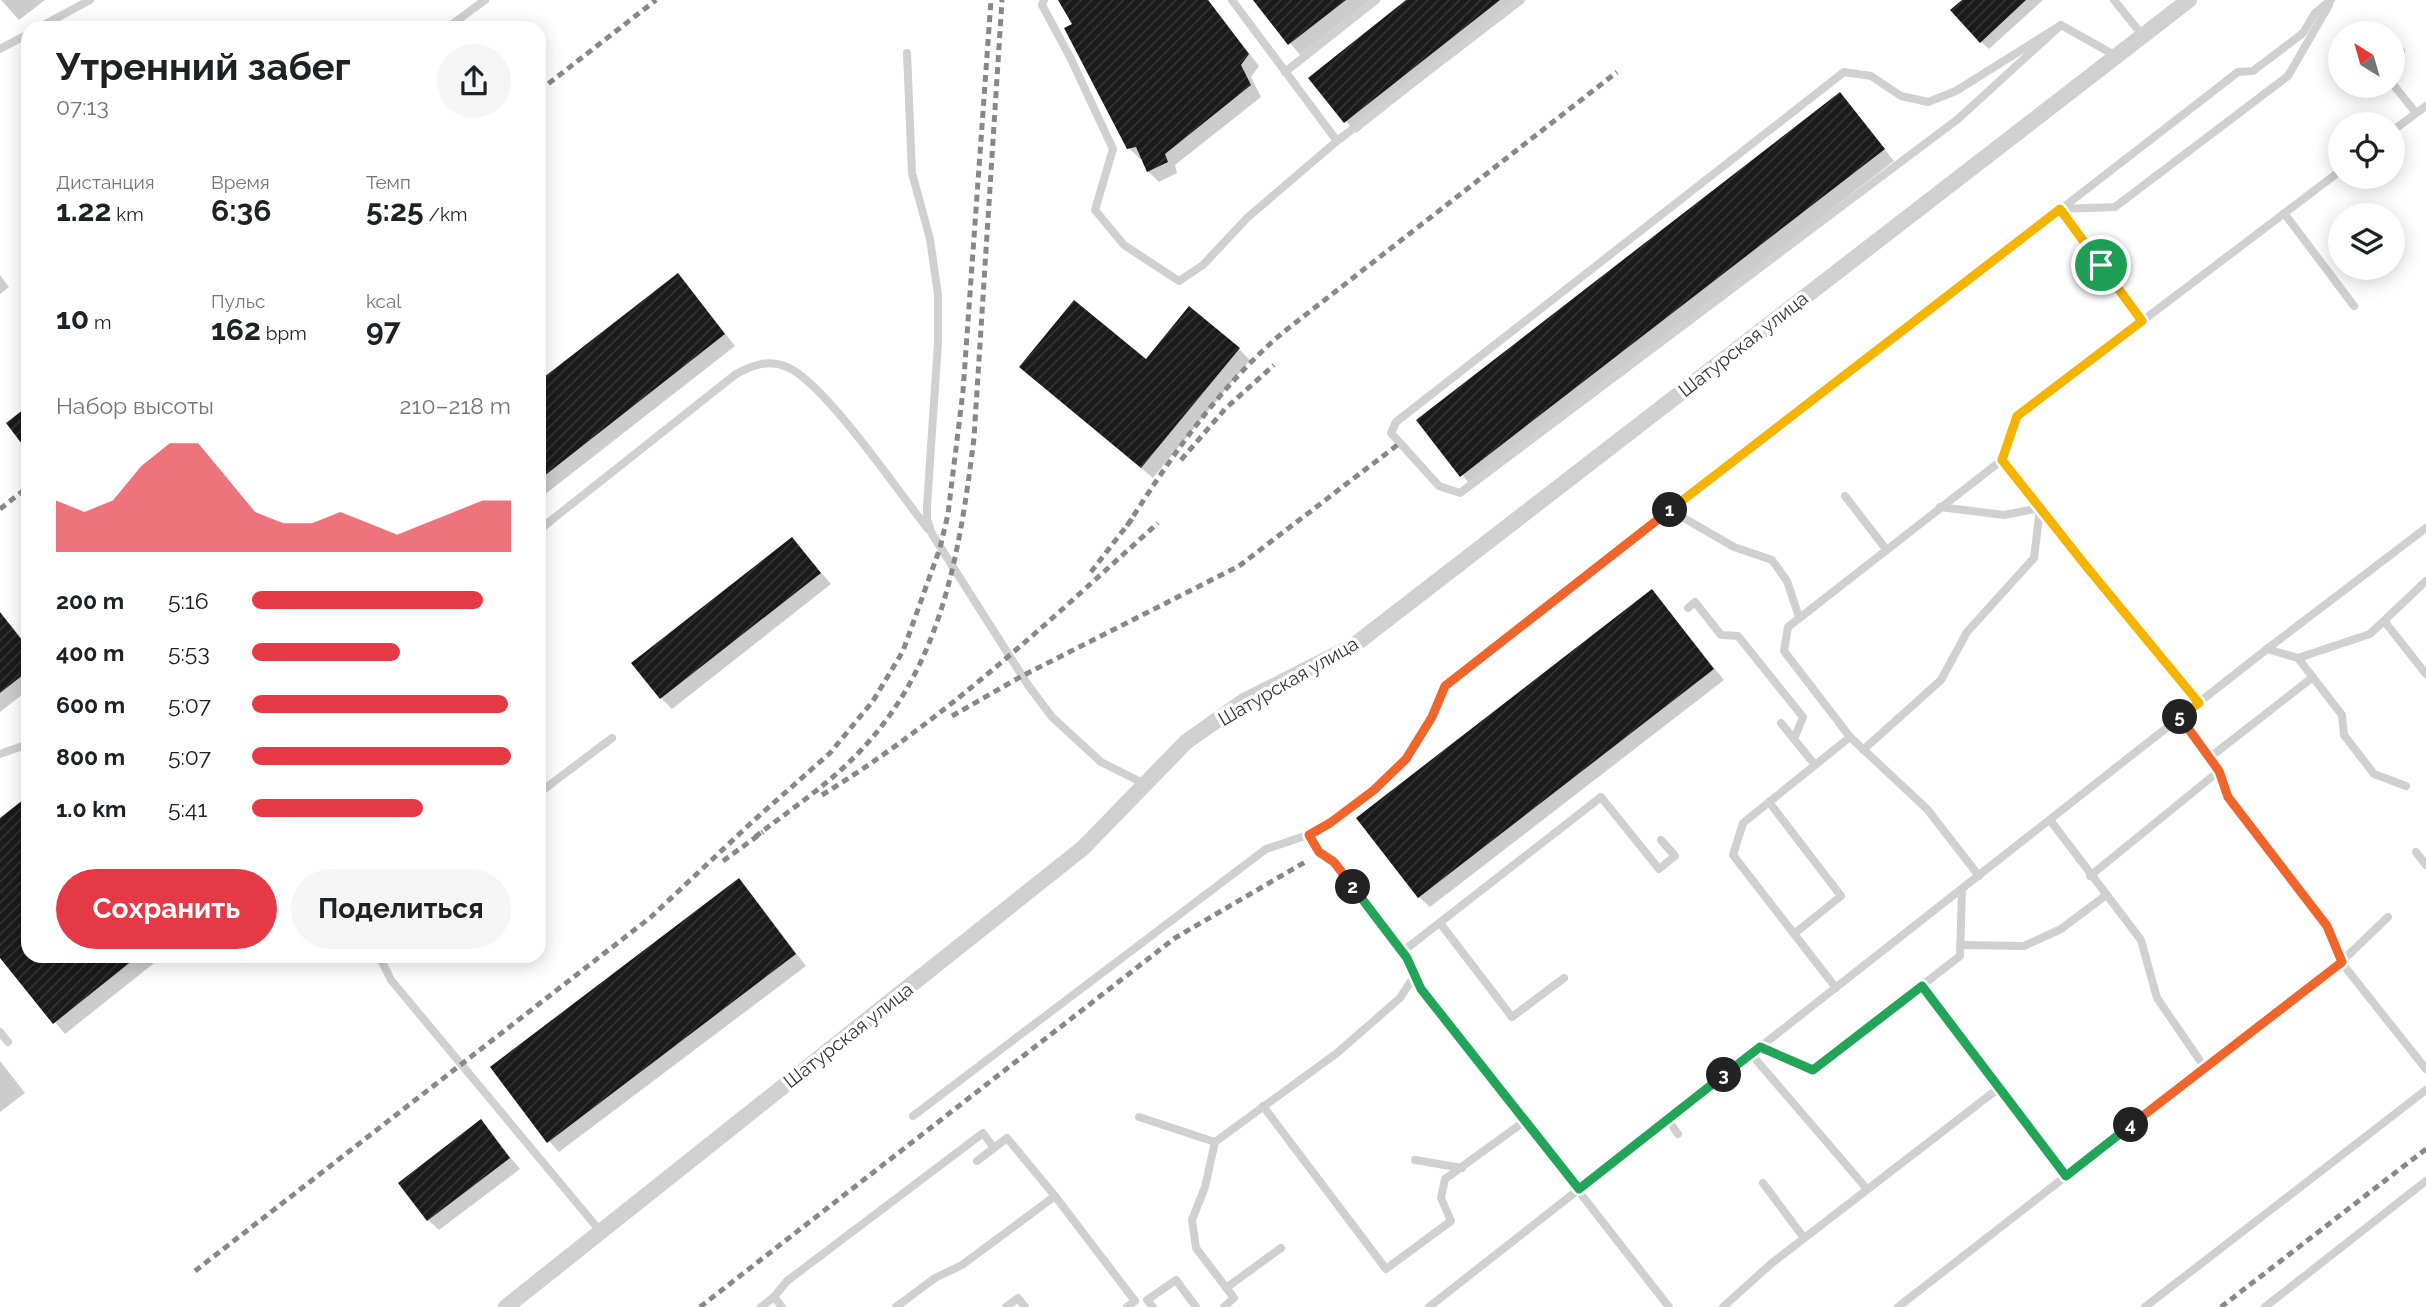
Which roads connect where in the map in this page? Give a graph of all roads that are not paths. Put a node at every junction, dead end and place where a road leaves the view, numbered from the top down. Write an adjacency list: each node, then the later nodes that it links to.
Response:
1 (90, 0): 10 (lane)
2 (485, 0): 11 (lane)
3 (1044, 0): 23 (lane)
4 (1232, 0): 18 (lane)
5 (1376, 0): 18 (lane)
6 (1521, 0): 23 (lane)
7 (2114, 0): 13 (lane)
8 (2189, 0): 13 (street, Шатурская улица)
9 (2331, 0): 25 (lane); 25 (lane)
10 (51, 21)
11 (456, 21)
12 (2061, 25): 12 (lane); 17 (lane)
13 (2143, 36): 17 (street, Шатурская улица)
14 (21, 38): 15 (lane)
15 (0, 50)
16 (907, 53): 36 (lane)
17 (2116, 56): 58 (street, Шатурская улица)
18 (1285, 72): 23 (lane)
19 (2404, 98): 21 (lane)
20 (2426, 106): 21 (lane)
21 (2416, 114): 22 (lane)
22 (2405, 122)
23 (1337, 141)
24 (2328, 180): 26 (lane)
25 (2060, 209): 28 (lane); 33 (lane)
26 (2284, 214): 27 (lane); 28 (lane)
27 (2354, 306)
28 (2142, 321): 29 (lane)
29 (2002, 460): 31 (lane); 32 (lane)
30 (1844, 496): 37 (lane)
31 (1940, 507): 32 (lane); 37 (lane)
32 (2040, 508): 46 (lane); 53 (lane)
33 (1670, 510): 40 (lane); 63 (lane)
34 (546, 524): 36 (lane)
35 (2426, 528): 42 (lane)
36 (932, 534): 58 (lane)
37 (1886, 549): 40 (lane)
38 (2426, 581): 41 (lane)
39 (1688, 608): 51 (lane)
40 (1799, 617): 50 (lane)
41 (2385, 622): 43 (lane); 44 (lane)
42 (2267, 649): 43 (lane); 46 (lane)
43 (2298, 659): 45 (lane)
44 (2426, 674)
45 (2313, 677): 55 (lane); 59 (lane)
46 (2199, 703): 47 (lane)
47 (2179, 718): 55 (lane); 62 (lane)
48 (1782, 723): 51 (lane)
49 (612, 737): 60 (lane)
50 (1850, 737): 53 (lane); 56 (lane)
51 (1794, 739): 56 (lane)
52 (21, 746): 54 (lane)
53 (1863, 750): 67 (lane)
54 (0, 754)
55 (2209, 758): 57 (lane)
56 (1815, 765): 61 (lane)
57 (2219, 771): 68 (lane); 76 (lane)
58 (1145, 784): 107 (street, Шатурская улица)
59 (2406, 786)
60 (546, 788)
61 (1769, 802): 73 (lane); 73 (lane)
62 (2050, 820): 67 (lane); 68 (lane)
63 (1309, 835): 75 (lane); 91 (lane)
64 (1661, 840): 72 (lane)
65 (2416, 852): 66 (lane)
66 (2426, 865)
67 (1979, 876): 69 (lane)
68 (2090, 876): 70 (lane)
69 (1962, 889): 74 (lane); 81 (lane)
70 (2105, 896): 74 (lane); 86 (lane)
71 (2388, 917): 76 (lane)
72 (1440, 923): 75 (lane); 79 (lane)
73 (1794, 934): 81 (lane)
74 (1960, 944): 80 (lane)
75 (1402, 952): 78 (lane)
76 (2342, 962): 86 (lane); 87 (lane)
77 (382, 963): 107 (lane)
78 (1415, 975): 90 (lane); 94 (lane)
79 (1564, 978)
80 (1922, 986): 84 (lane); 88 (lane)
81 (1836, 988): 84 (lane)
82 (0, 1032): 83 (lane)
83 (8, 1042)
84 (1760, 1047): 85 (lane)
85 (1751, 1054): 93 (lane); 105 (lane)
86 (2205, 1068): 101 (lane)
87 (2426, 1069)
88 (1999, 1088): 101 (lane); 105 (lane)
89 (2426, 1090): 126 (lane)
90 (1263, 1106): 96 (lane); 100 (lane)
91 (914, 1116)
92 (1139, 1117): 96 (lane)
93 (1668, 1120): 95 (lane); 104 (lane)
94 (1525, 1121): 100 (lane); 104 (lane)
95 (1678, 1134)
96 (1215, 1142): 110 (lane)
97 (994, 1148): 99 (lane); 106 (lane); 111 (lane)
98 (1415, 1160): 100 (lane)
99 (977, 1161)
100 (1462, 1167)
101 (2066, 1176): 125 (lane)
102 (2426, 1181): 127 (lane)
103 (1763, 1183): 108 (lane)
104 (1579, 1189): 122 (lane); 123 (lane)
105 (1867, 1189): 108 (lane)
106 (1055, 1196): 112 (lane); 117 (lane)
107 (600, 1231): 114 (street, Шатурская улица)
108 (1804, 1238): 124 (lane)
109 (1281, 1248): 110 (lane)
110 (1226, 1288): 121 (lane)
111 (774, 1297): 115 (lane); 116 (lane)
112 (1131, 1304): 113 (lane)
113 (1150, 1304): 120 (lane)
114 (506, 1307)
115 (761, 1307)
116 (782, 1307)
117 (896, 1307)
118 (1006, 1307): 119 (lane)
119 (1025, 1307)
120 (1196, 1307)
121 (1224, 1307)
122 (1429, 1307)
123 (1670, 1307)
124 (1723, 1307)
125 (1898, 1307)
126 (2145, 1307)
127 (2265, 1307)

